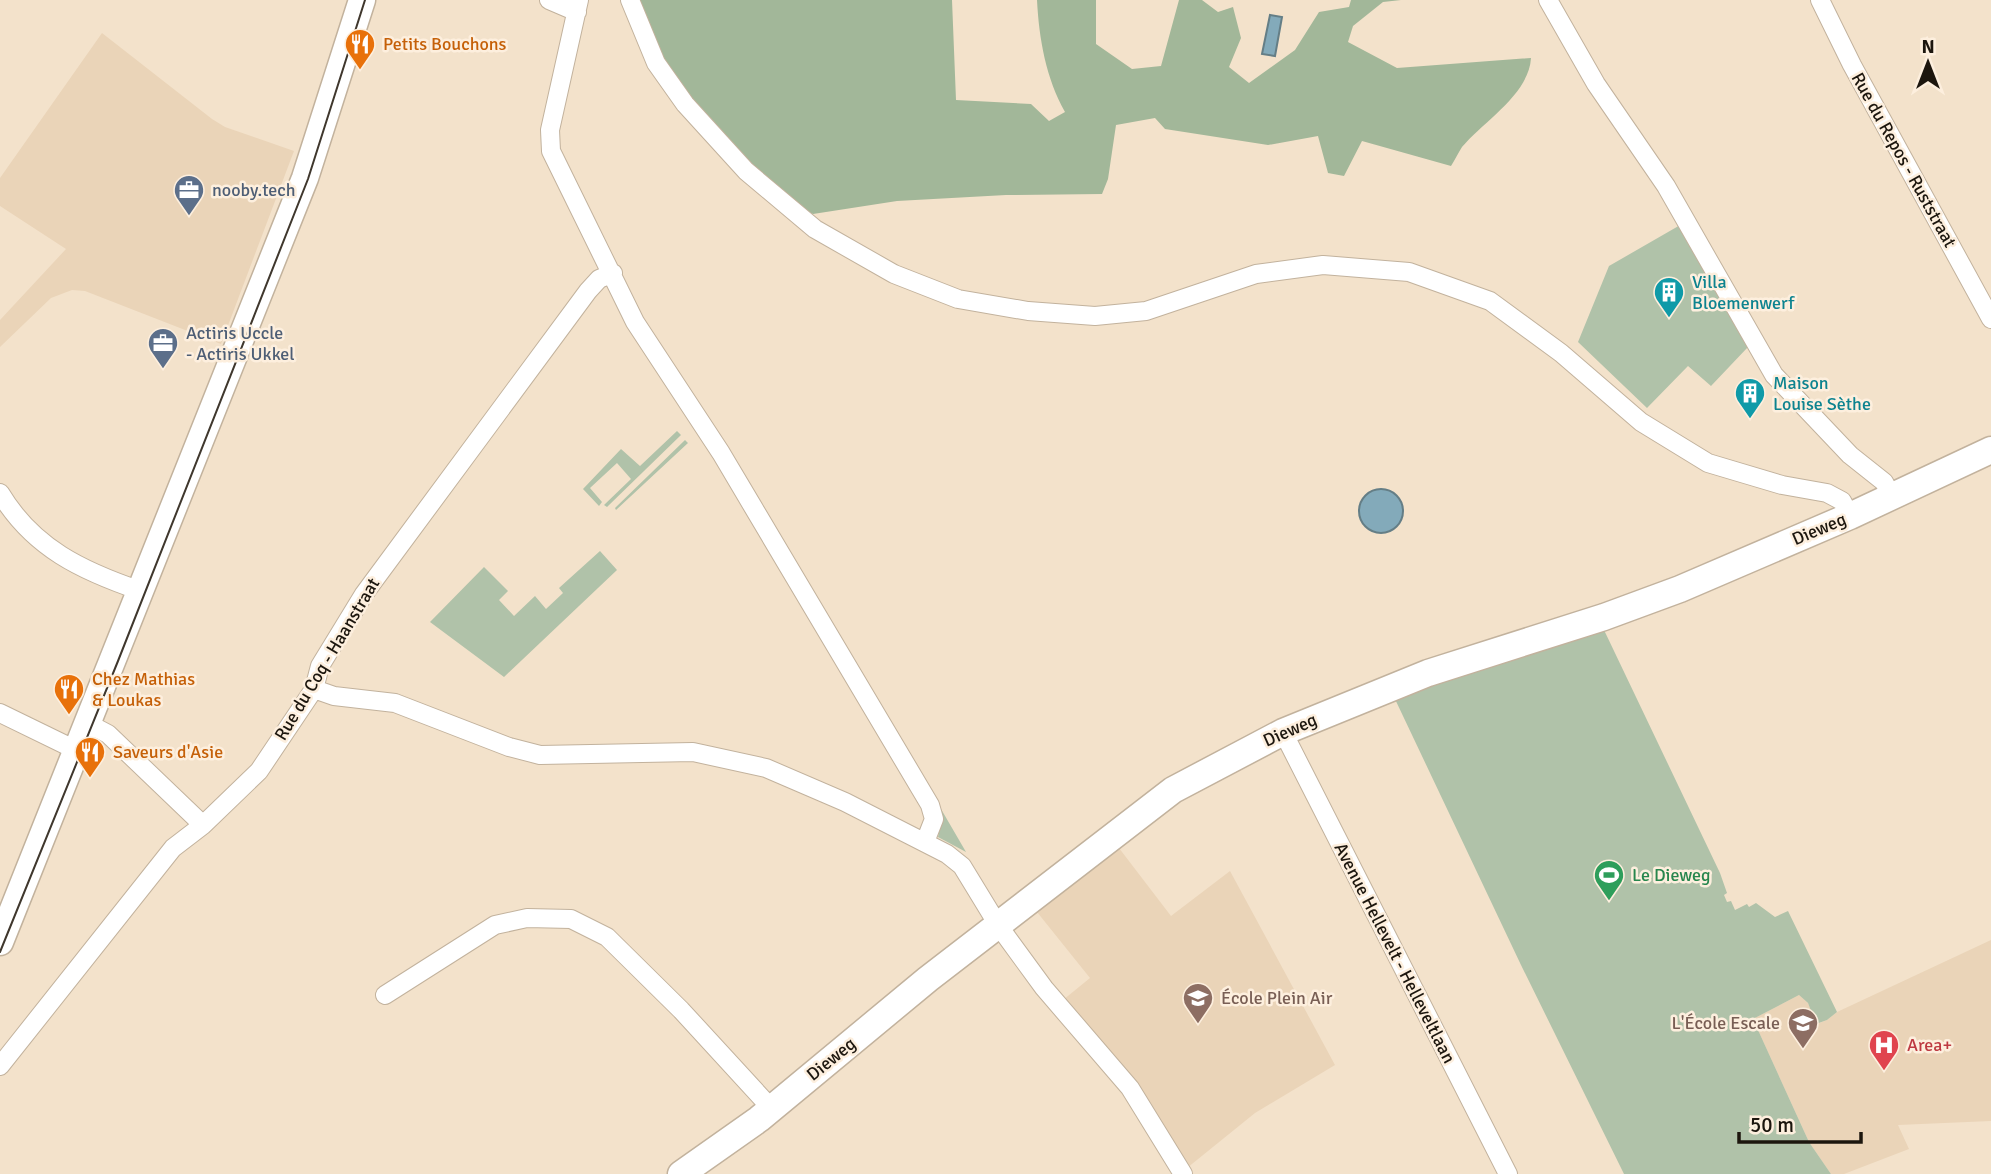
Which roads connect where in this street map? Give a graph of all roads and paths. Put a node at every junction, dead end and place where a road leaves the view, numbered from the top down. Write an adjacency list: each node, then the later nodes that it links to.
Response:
1 (362, 0): 13 (street)
2 (549, 0): 6 (street)
3 (629, 0): 12 (street)
4 (1548, 0): 11 (street)
5 (1820, 0): 8 (street, Rue du Repos - Ruststraat)
6 (578, 6): 7 (street)
7 (613, 273): 14 (street, Rue du Coq - Haanstraat); 20 (street)
8 (1991, 319)
9 (1991, 450): 11 (street, Dieweg)
10 (0, 493): 13 (street)
11 (1892, 497): 12 (street, Dieweg)
12 (1850, 516): 17 (street, Dieweg)
13 (141, 592): 16 (street)
14 (313, 689): 19 (street, Rue du Coq - Haanstraat); 20 (street)
15 (0, 713): 18 (street)
16 (89, 724): 18 (street); 19 (street)
17 (1283, 732): 21 (street, Dieweg); 28 (street, Avenue Hellevelt - Helleveltlaan)
18 (78, 751): 22 (street)
19 (203, 825): 24 (street, Rue du Coq - Haanstraat)
20 (925, 842): 21 (street)
21 (998, 925): 25 (street, Dieweg); 27 (street)
22 (0, 942)
23 (385, 995): 25 (street)
24 (0, 1066)
25 (771, 1108): 26 (street, Dieweg)
26 (681, 1174)
27 (1183, 1174)
28 (1508, 1174)

